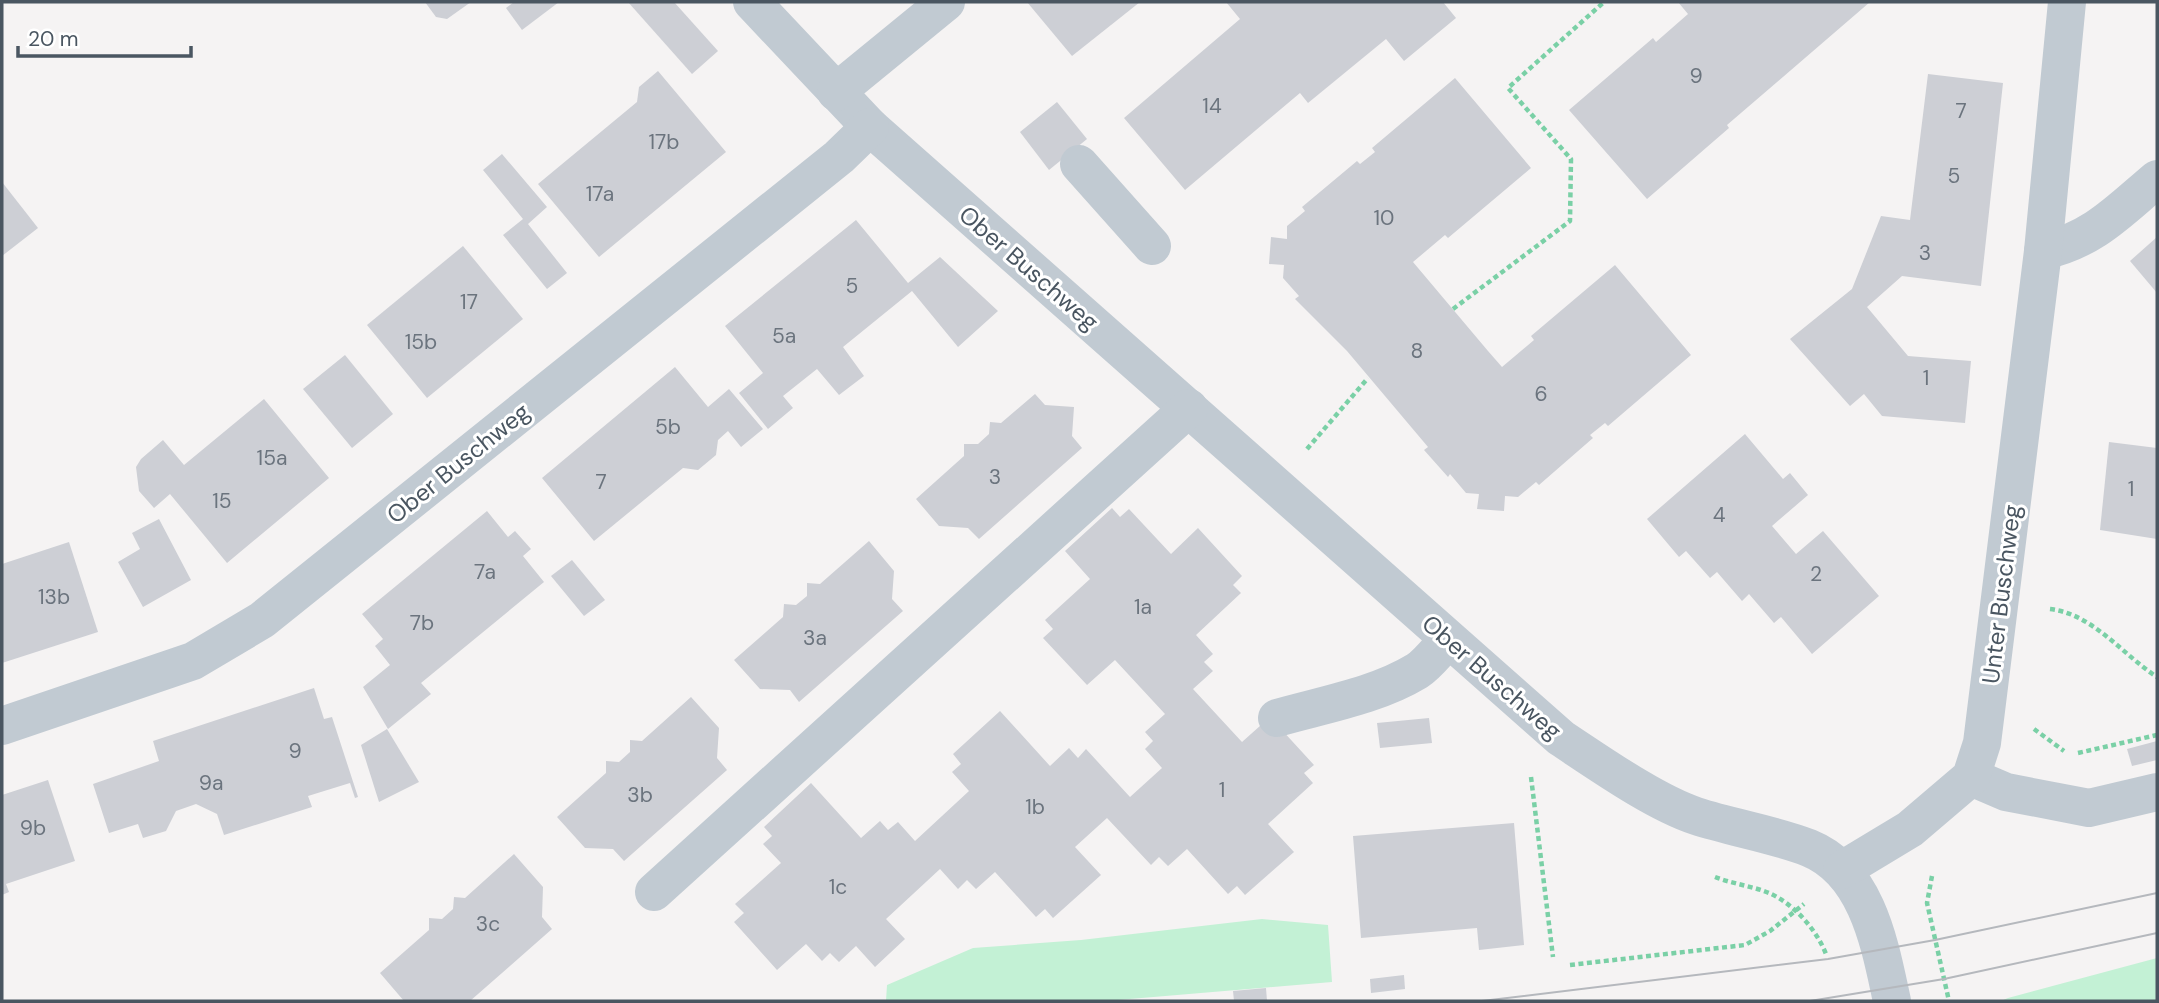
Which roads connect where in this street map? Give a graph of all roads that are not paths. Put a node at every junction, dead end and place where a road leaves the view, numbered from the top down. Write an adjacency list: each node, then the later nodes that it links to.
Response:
1 (752, 2): 4 (street, Ober Buschweg)
2 (946, 2): 4 (street)
3 (2067, 2): 9 (street, Unter Buschweg)
4 (836, 92): 5 (street, Ober Buschweg)
5 (870, 127): 10 (street, Ober Buschweg); 13 (street, Ober Buschweg)
6 (1079, 164): 8 (street)
7 (2157, 179): 9 (street)
8 (1152, 246)
9 (2043, 251): 14 (street, Unter Buschweg)
10 (1189, 408): 11 (street, Ober Buschweg); 17 (street)
11 (1448, 640): 12 (street); 16 (street, Ober Buschweg)
12 (1277, 718)
13 (2, 726)
14 (1971, 777): 15 (street); 16 (street)
15 (2157, 792)
16 (1842, 870): 18 (street)
17 (654, 892)
18 (1892, 1001)

